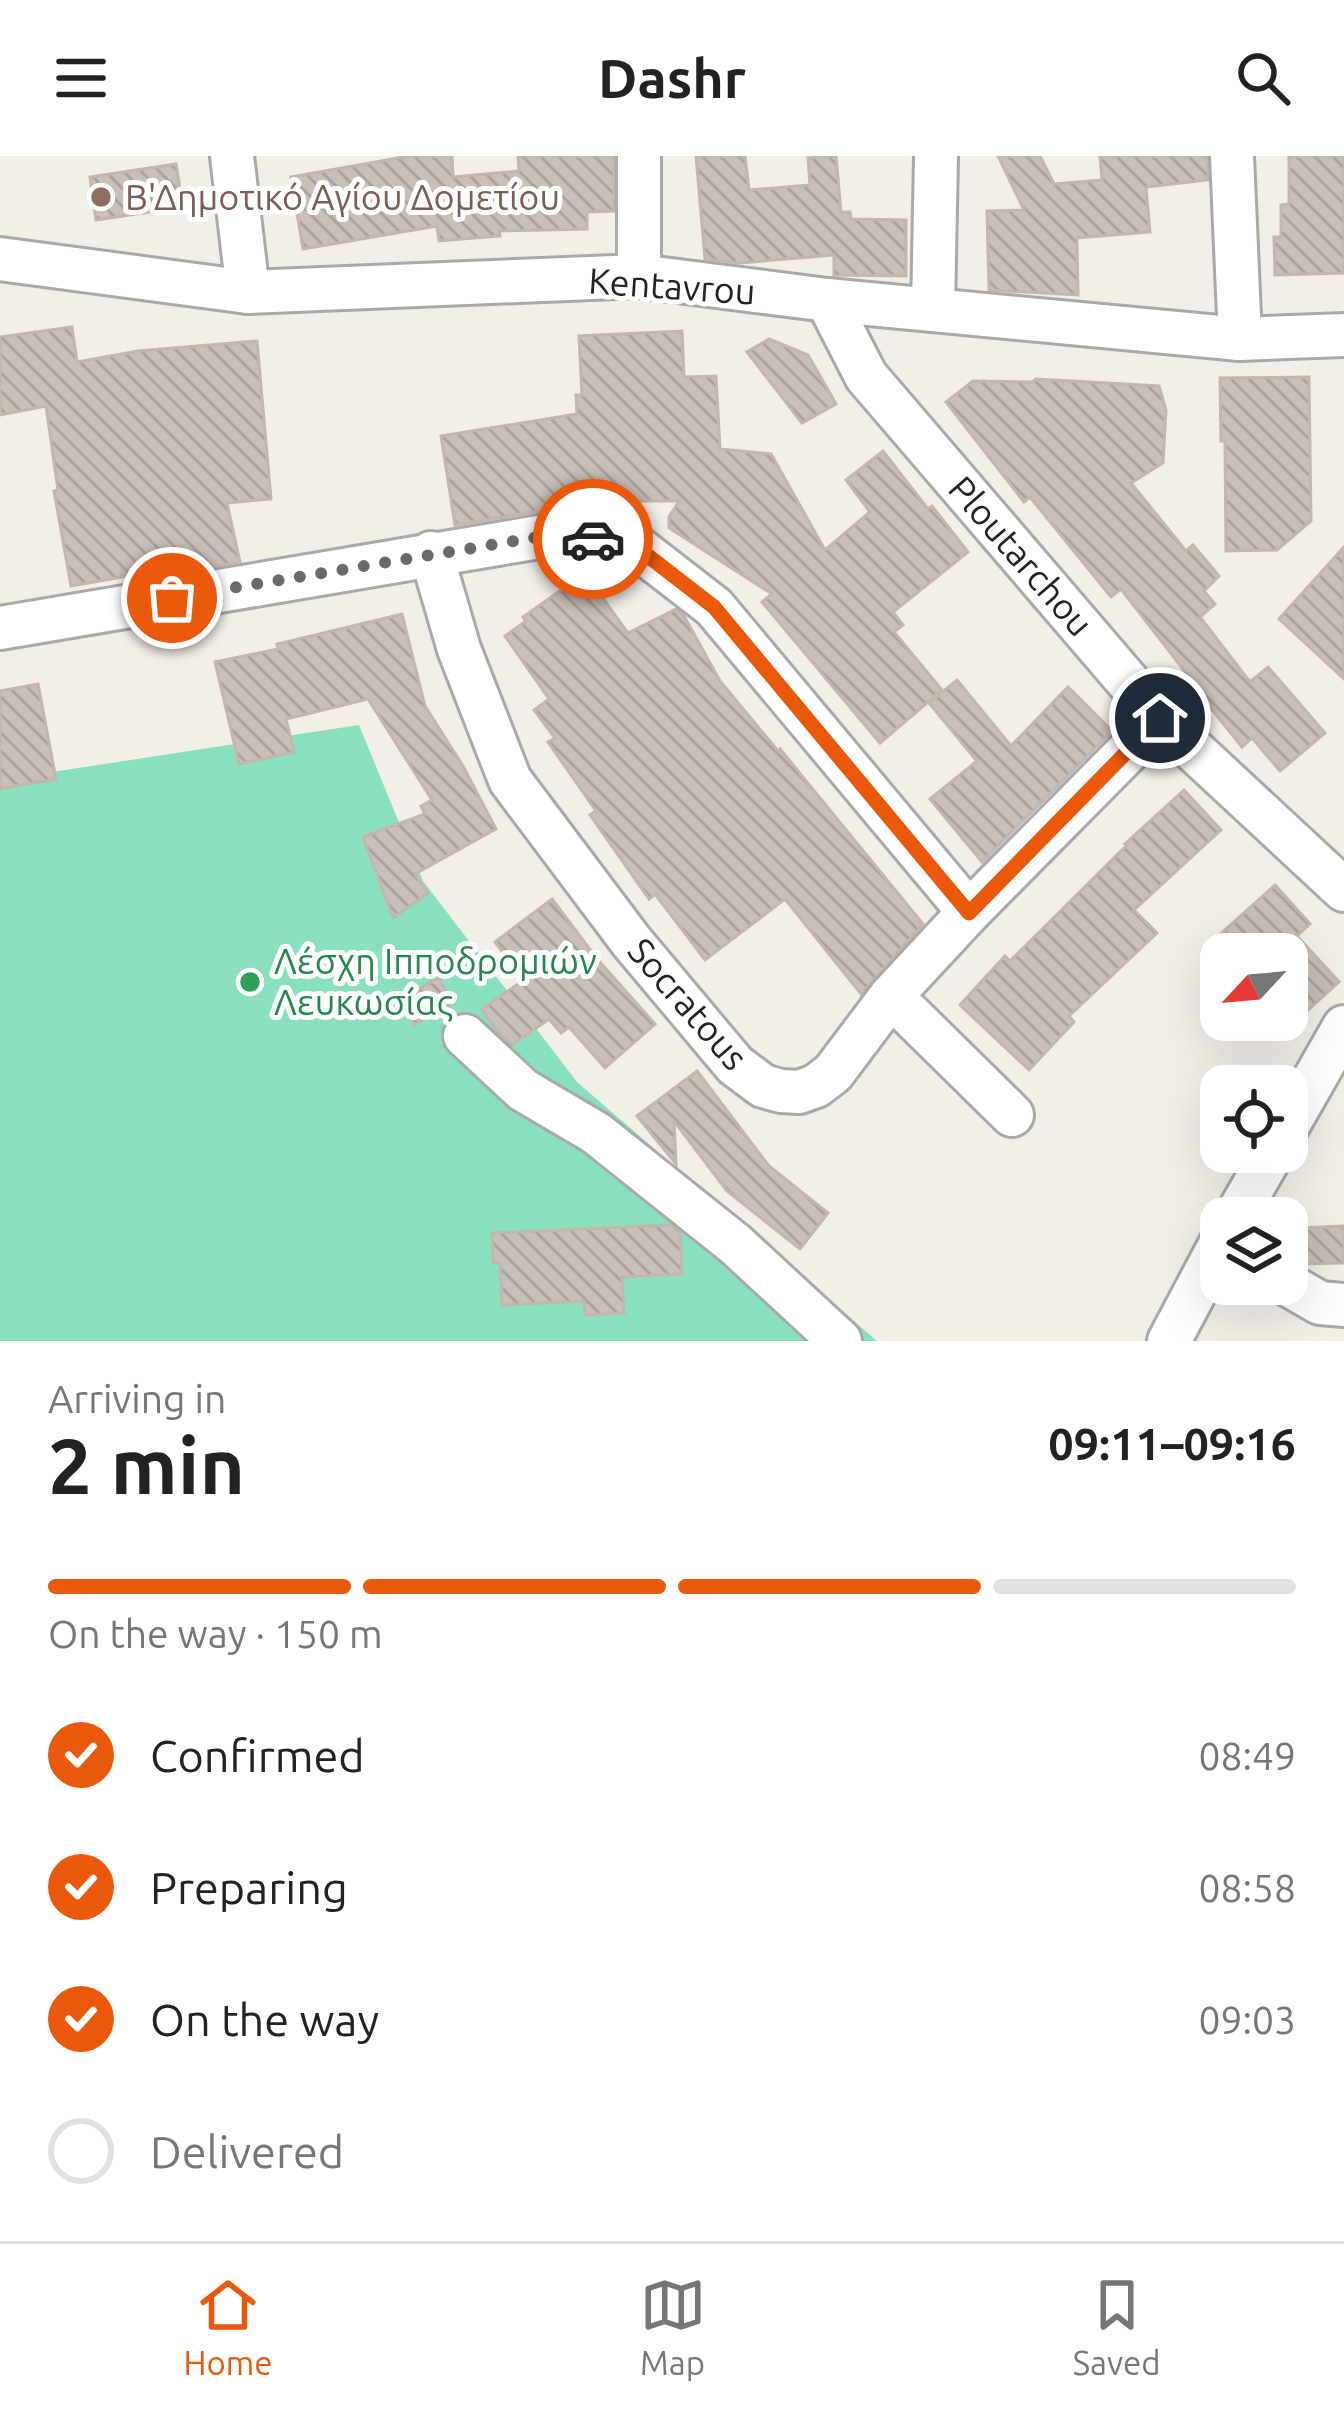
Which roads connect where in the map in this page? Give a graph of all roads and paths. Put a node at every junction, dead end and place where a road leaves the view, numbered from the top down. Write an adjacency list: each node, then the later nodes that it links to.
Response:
1 (232, 156): 7 (street)
2 (639, 156): 6 (street)
3 (936, 156): 9 (street)
4 (1232, 156): 11 (street)
5 (0, 259): 7 (street, Kentavrou)
6 (639, 276): 7 (street, Kentavrou); 8 (street, Kentavrou)
7 (248, 292)
8 (827, 300): 9 (street, Kentavrou); 14 (street, Ploutarchou)
9 (933, 310): 11 (street, Kentavrou)
10 (1344, 335): 11 (street, Kentavrou)
11 (1240, 339)
12 (430, 554): 13 (street); 16 (street); 17 (street, Socratous)
13 (0, 628)
14 (1160, 718): 15 (street, Ploutarchou); 16 (street, Socratous)
15 (1344, 890)
16 (969, 913): 17 (street, Socratous)
17 (891, 996): 21 (street)
18 (1344, 1027): 20 (street)
19 (465, 1036): 25 (street)
20 (1308, 1090)
21 (1012, 1115)
22 (1200, 1283): 26 (street)
23 (1308, 1296): 24 (street)
24 (1344, 1305)
25 (840, 1341)
26 (1169, 1341)

